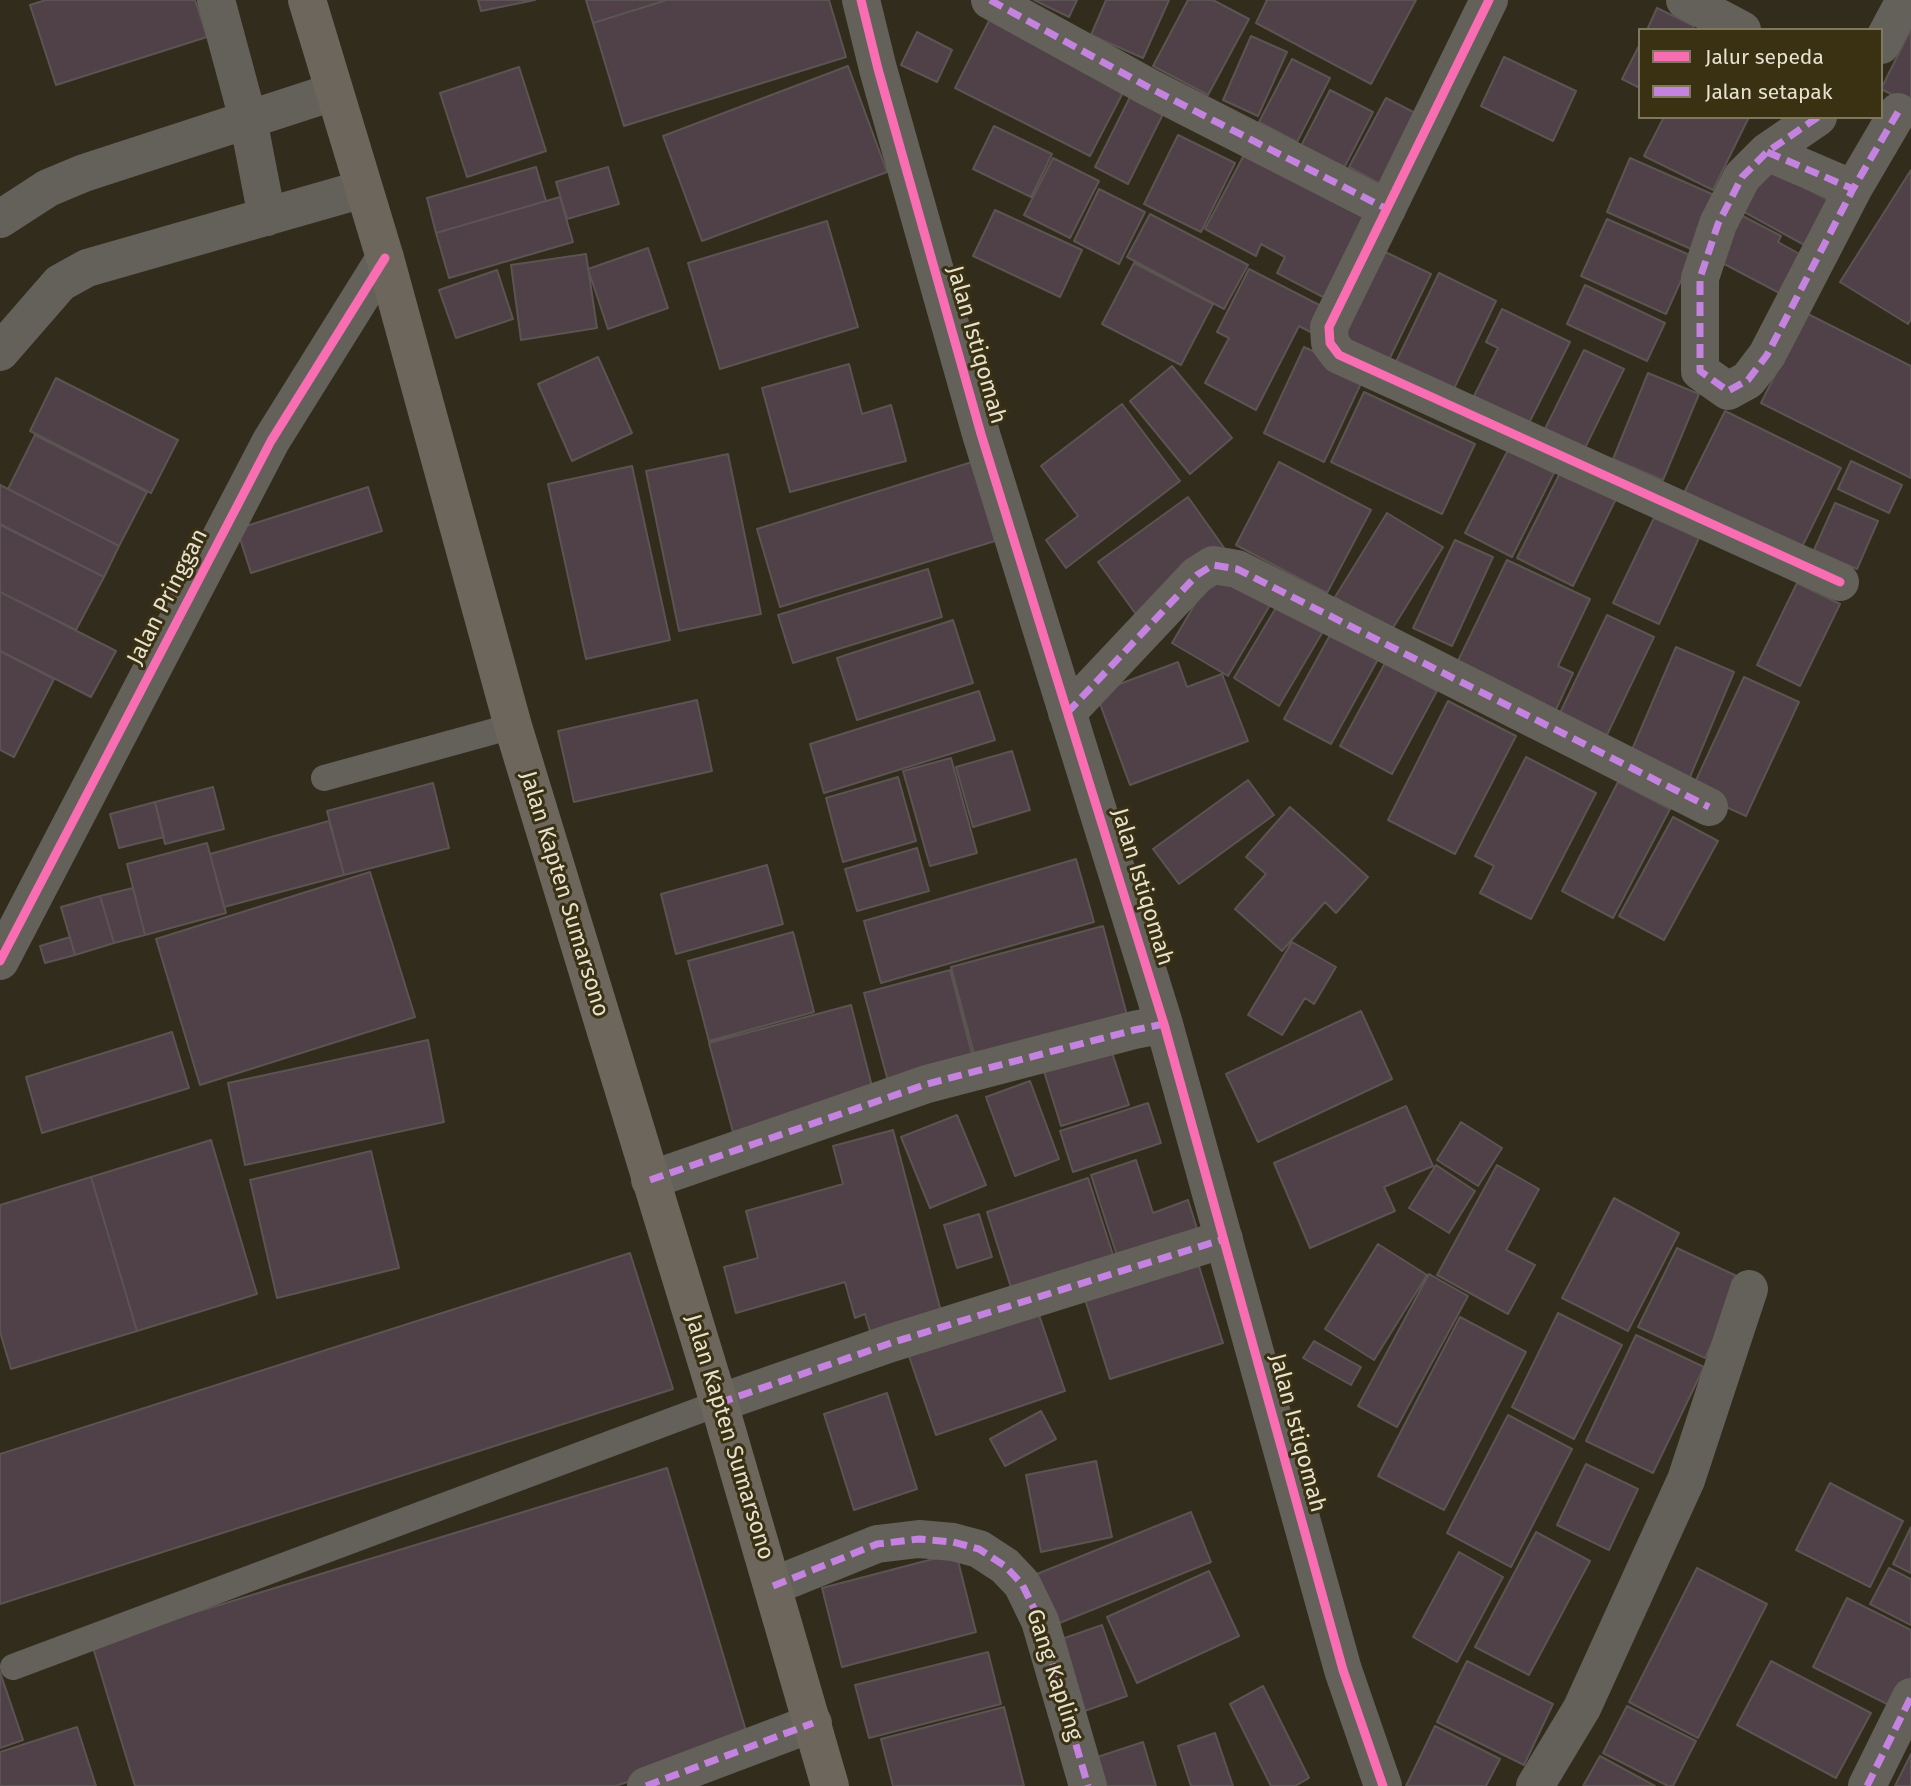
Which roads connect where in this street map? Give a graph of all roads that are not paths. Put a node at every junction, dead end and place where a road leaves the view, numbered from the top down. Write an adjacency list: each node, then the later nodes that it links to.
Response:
1 (216, 0): 12 (street)
2 (307, 0): 10 (highway, Jalan Kapten Sumarsono)
3 (861, 0): 23 (street, Jalan Istiqomah)
4 (990, 0): 17 (street)
5 (1489, 0): 17 (street)
6 (1685, 0): 8 (street)
7 (1905, 0): 9 (street)
8 (1738, 28)
9 (1883, 41)
10 (333, 92): 12 (street); 15 (highway, Jalan Kapten Sumarsono)
11 (1897, 111): 16 (street)
12 (248, 119): 18 (street); 19 (street)
13 (1815, 119): 14 (street)
14 (1767, 152): 16 (street); 16 (street)
15 (363, 189): 18 (street); 20 (highway, Jalan Kapten Sumarsono)
16 (1853, 189)
17 (1387, 209): 22 (street)
18 (267, 217): 21 (street)
19 (0, 219)
20 (385, 258): 24 (highway, Jalan Kapten Sumarsono); 27 (street, Jalan Pringgan)
21 (0, 352)
22 (1840, 582)
23 (1067, 713): 26 (street); 28 (street, Jalan Istiqomah)
24 (513, 726): 25 (lane); 29 (highway, Jalan Kapten Sumarsono)
25 (324, 778)
26 (1709, 807)
27 (0, 961)
28 (1164, 1024): 29 (street); 30 (street, Jalan Istiqomah)
29 (650, 1180): 32 (highway, Jalan Kapten Sumarsono)
30 (1224, 1239): 32 (street); 37 (street, Jalan Istiqomah)
31 (1749, 1289): 41 (street)
32 (719, 1402): 33 (highway, Jalan Kapten Sumarsono); 34 (lane)
33 (773, 1586): 36 (highway, Jalan Kapten Sumarsono); 40 (street, Gang Kapling)
34 (13, 1667)
35 (1911, 1697): 42 (street)
36 (813, 1723): 38 (street); 39 (highway, Jalan Kapten Sumarsono)
37 (1377, 1784)
38 (646, 1786)
39 (830, 1786)
40 (1088, 1786)
41 (1535, 1786)
42 (1867, 1786)

